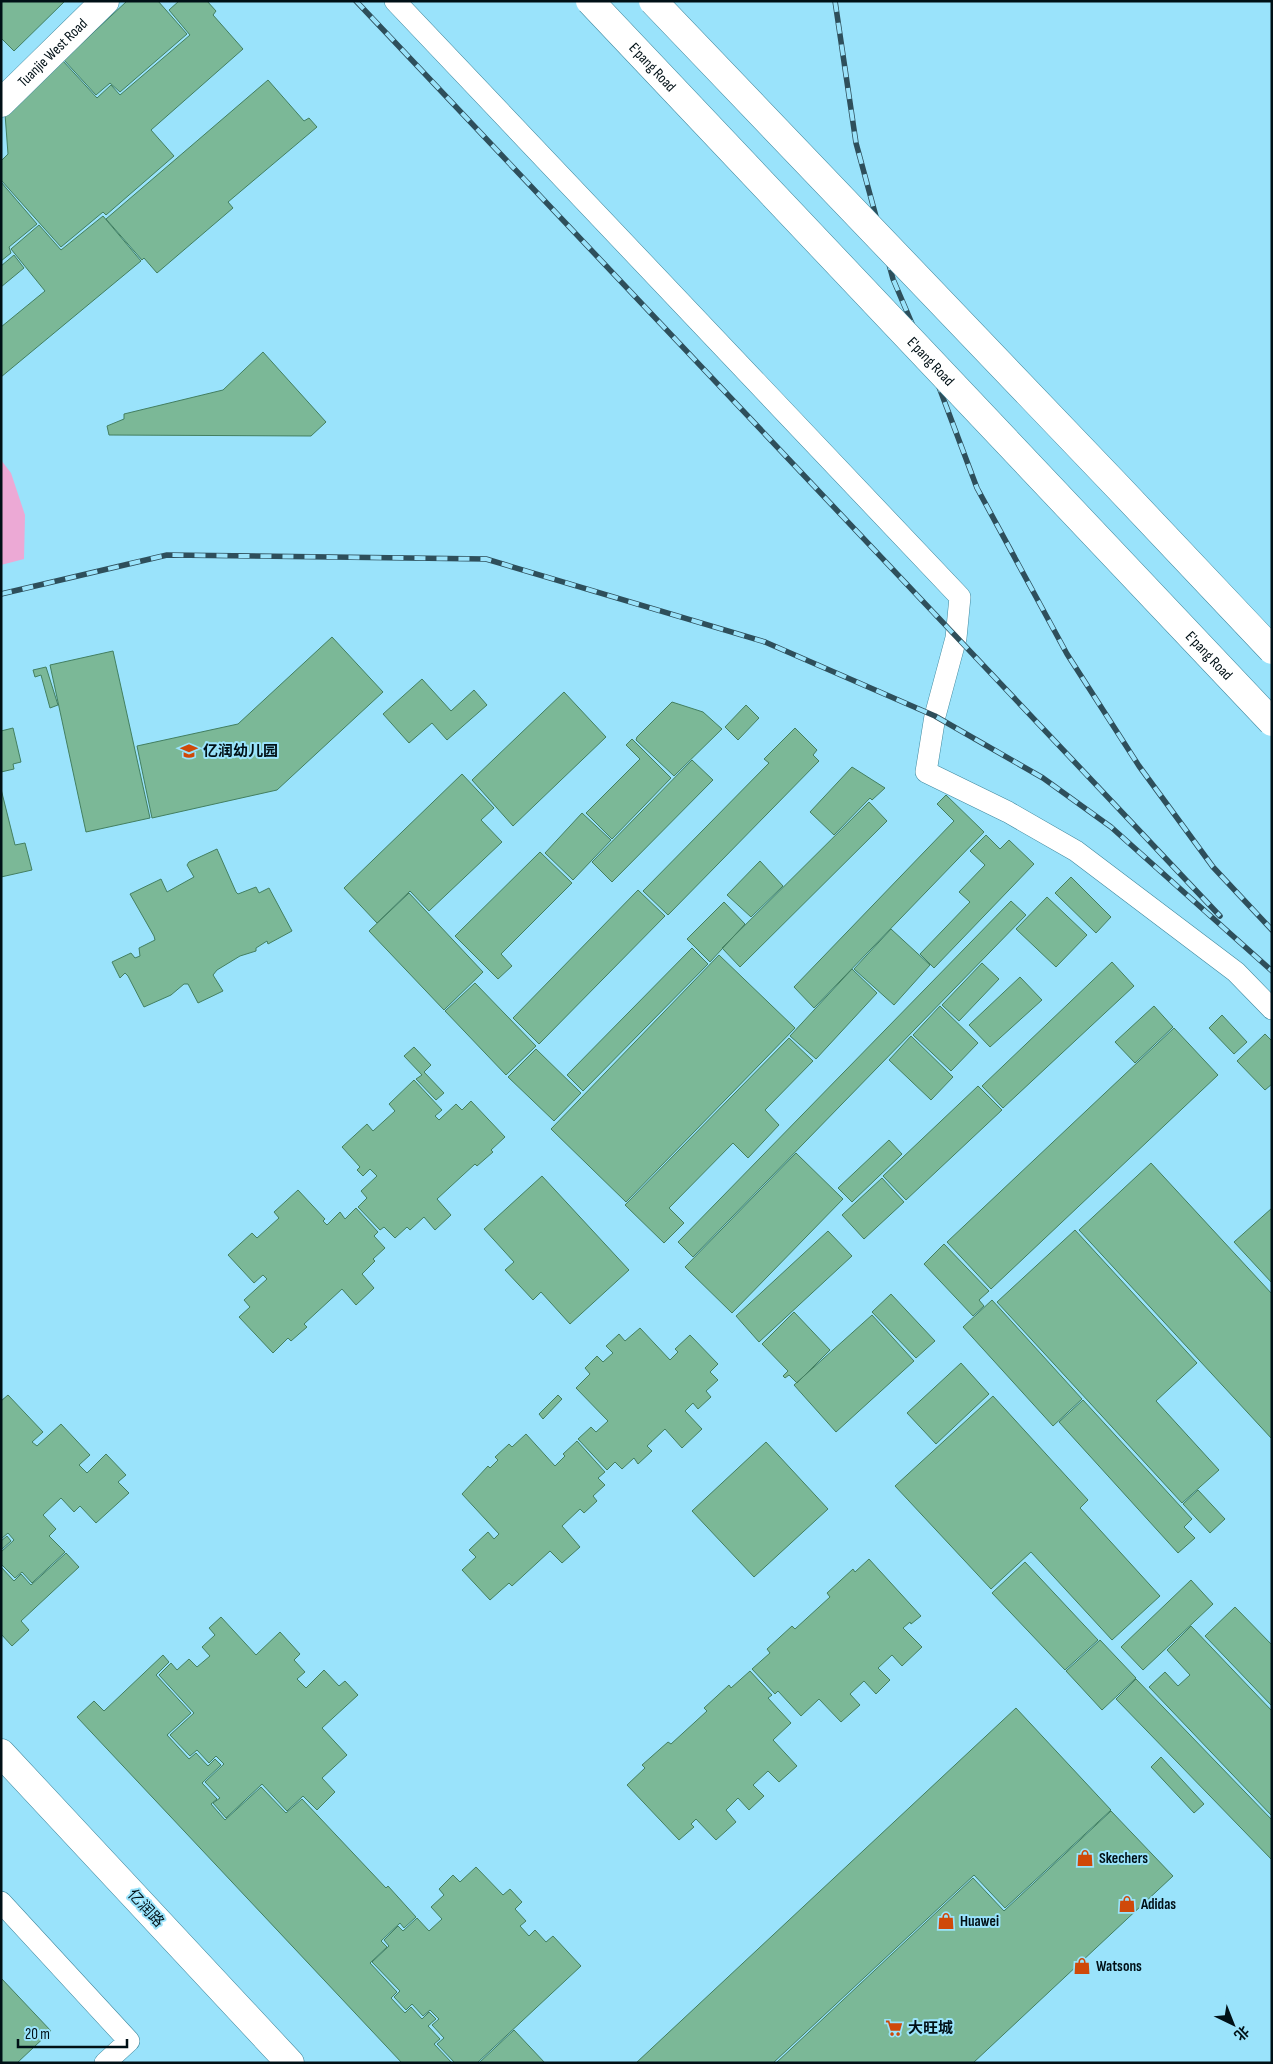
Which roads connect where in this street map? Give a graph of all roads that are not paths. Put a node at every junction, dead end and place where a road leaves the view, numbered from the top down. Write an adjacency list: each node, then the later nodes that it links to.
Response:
1 (105, 1): 5 (main road, Tuanjie West Road)
2 (396, 1): 8 (lane)
3 (590, 1): 7 (main road, E'pang Road, bridge)
4 (652, 1): 6 (main road, bridge)
5 (1, 103)
6 (1272, 650)
7 (1272, 722)
8 (1272, 1009)
9 (1, 1754): 12 (main road, 亿润路)
10 (1, 1902): 11 (lane)
11 (105, 2063)
12 (290, 2063)

